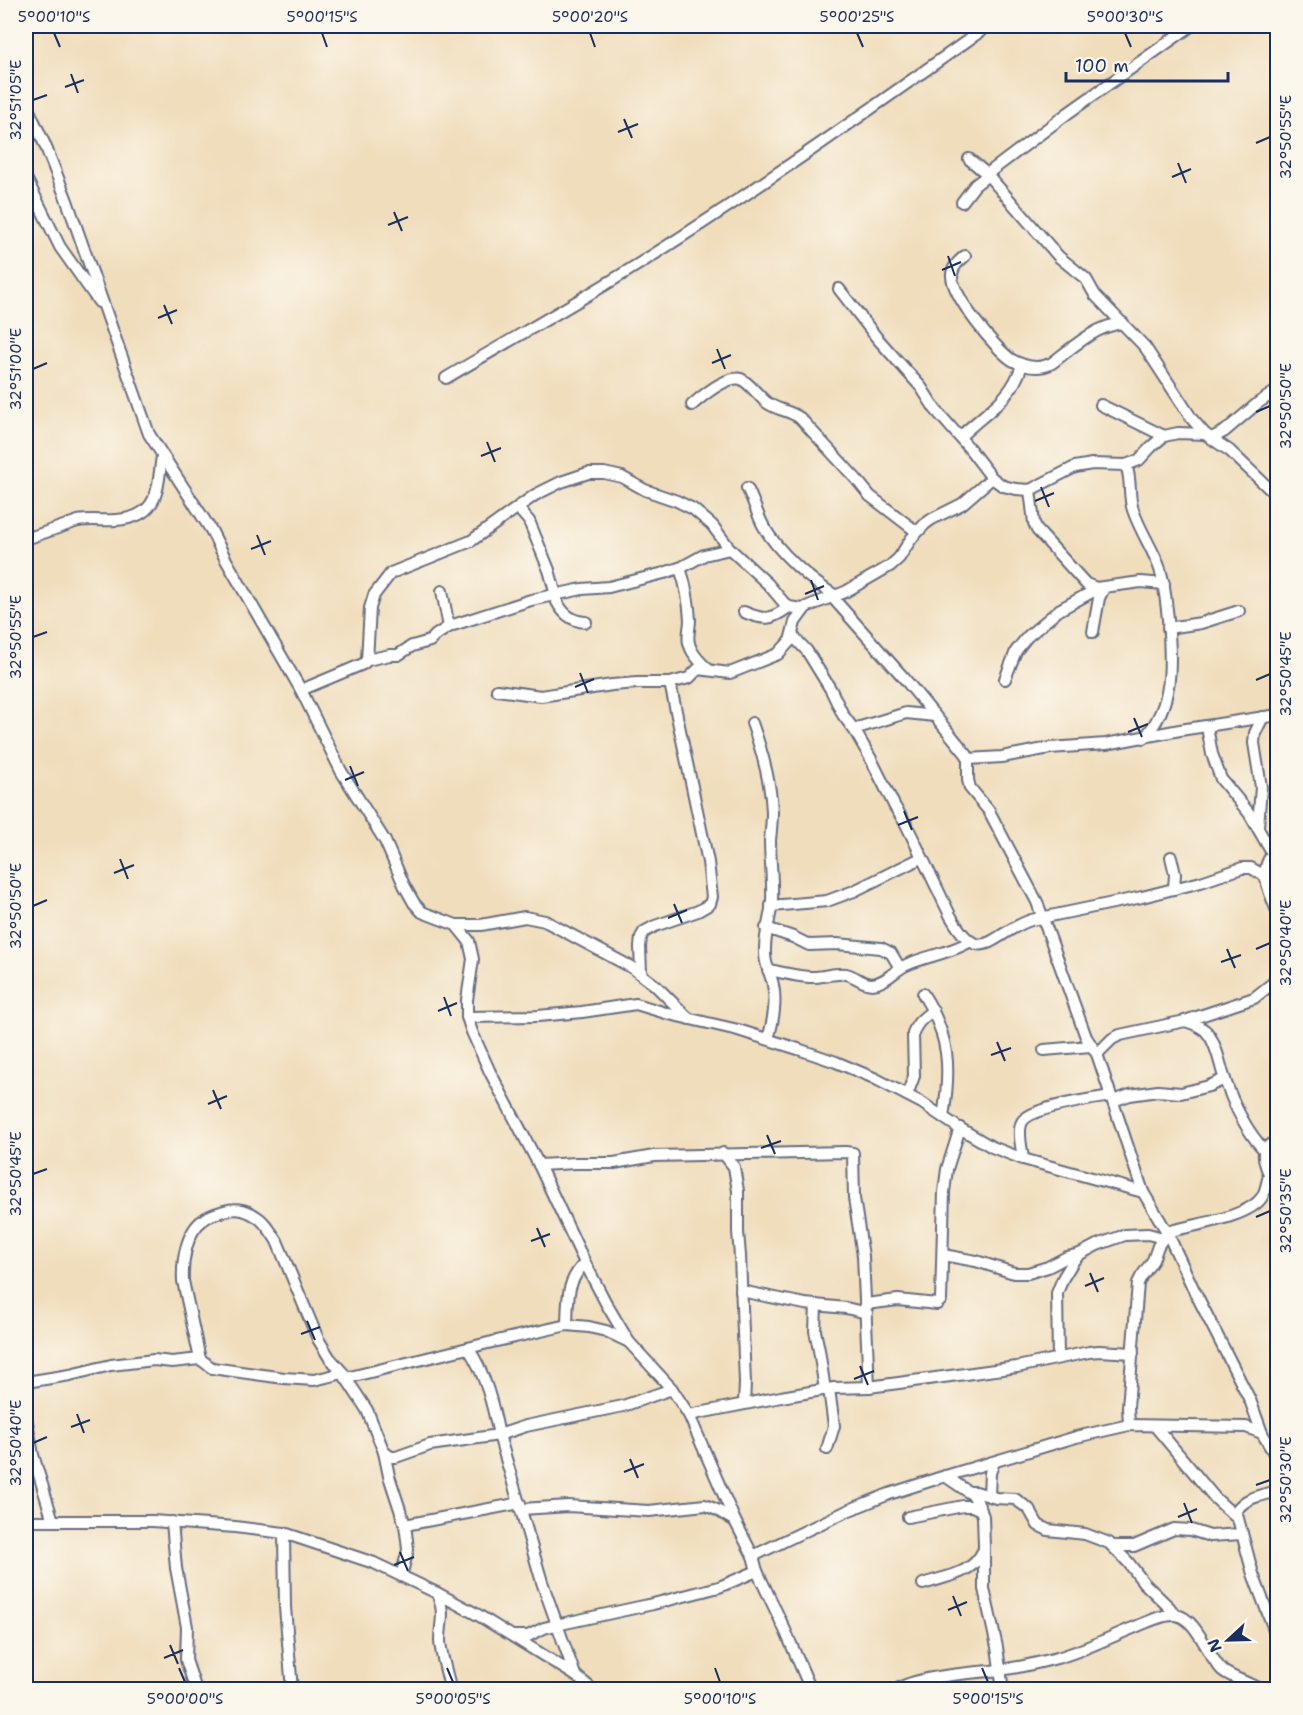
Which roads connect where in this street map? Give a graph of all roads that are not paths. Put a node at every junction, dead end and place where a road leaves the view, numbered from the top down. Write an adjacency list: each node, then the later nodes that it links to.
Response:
1 (988, 26): 15 (street)
2 (1191, 26): 7 (street)
3 (1274, 26): 4 (street)
4 (1278, 29)
5 (26, 104): 12 (street)
6 (969, 159): 7 (street)
7 (987, 175): 9 (street); 13 (street)
8 (26, 178): 12 (street)
9 (963, 202)
10 (965, 256): 14 (street)
11 (839, 289): 21 (street)
12 (107, 314): 22 (street)
13 (1122, 323): 14 (street); 20 (street)
14 (1022, 364): 21 (street)
15 (446, 378)
16 (1278, 390): 20 (street)
17 (692, 405): 29 (street)
18 (1101, 405): 19 (street)
19 (1164, 436): 20 (street); 23 (street)
20 (1208, 436): 27 (street)
21 (960, 437): 24 (street)
22 (162, 456): 30 (street); 51 (street)
23 (1126, 465): 26 (street); 33 (street)
24 (992, 478): 26 (street); 29 (street)
25 (747, 488): 37 (street)
26 (1030, 490): 34 (street)
27 (1278, 497)
28 (519, 506): 31 (street); 36 (street); 47 (street)
29 (917, 532): 37 (street)
30 (26, 539)
31 (730, 549): 32 (street); 38 (street)
32 (680, 568): 36 (street); 48 (street)
33 (1164, 584): 34 (street); 44 (street)
34 (1102, 588): 45 (street); 49 (street)
35 (442, 591): 43 (street)
36 (555, 595): 42 (street); 43 (street)
37 (834, 596): 39 (street); 54 (street)
38 (789, 607): 39 (street); 41 (street)
39 (802, 609): 46 (street)
40 (1239, 611): 44 (street)
41 (744, 612)
42 (586, 622)
43 (449, 627): 47 (street)
44 (1168, 628): 59 (street)
45 (1093, 632)
46 (792, 636): 48 (street); 58 (street)
47 (367, 660): 51 (street)
48 (709, 670): 50 (street)
49 (1005, 680)
50 (670, 683): 52 (street); 75 (street)
51 (301, 690): 70 (street)
52 (497, 690)
53 (1278, 715): 55 (street)
54 (934, 716): 58 (street); 60 (street)
55 (1263, 717): 57 (street); 61 (street)
56 (752, 723): 67 (street)
57 (1207, 727): 59 (street); 61 (street)
58 (854, 729): 64 (street)
59 (1144, 738): 60 (street)
60 (968, 759): 69 (street)
61 (1258, 826): 62 (street)
62 (1275, 850): 65 (street)
63 (1171, 857): 66 (street)
64 (921, 858): 67 (street); 72 (street)
65 (1265, 876): 66 (street); 68 (street)
66 (1174, 889): 69 (street)
67 (771, 906): 71 (street)
68 (1278, 914)
69 (1043, 918): 72 (street); 84 (street)
70 (456, 925): 75 (street); 79 (street)
71 (766, 928): 73 (street); 74 (street)
72 (969, 942): 73 (street)
73 (900, 968): 74 (street)
74 (768, 970): 82 (street)
75 (641, 973): 80 (street)
76 (1278, 979): 81 (street)
77 (923, 994): 78 (street)
78 (933, 1010): 86 (street); 88 (street)
79 (467, 1017): 80 (street); 94 (street)
80 (689, 1019): 82 (street)
81 (1185, 1021): 84 (street); 85 (street)
82 (768, 1040): 86 (street)
83 (1044, 1050): 84 (street)
84 (1094, 1050): 87 (street)
85 (1225, 1079): 87 (street); 91 (street)
86 (907, 1095): 88 (street)
87 (1112, 1099): 93 (street); 97 (street)
88 (943, 1117): 89 (street)
89 (960, 1128): 93 (street); 100 (street)
90 (1278, 1141): 91 (street)
91 (1264, 1150): 95 (street)
92 (723, 1153): 94 (street); 102 (street); 104 (street)
93 (1023, 1159): 97 (street)
94 (539, 1165): 101 (street)
95 (1269, 1175): 96 (street); 98 (street)
96 (1278, 1190)
97 (1143, 1192): 98 (street)
98 (1165, 1235): 99 (street); 108 (street); 121 (street)
99 (1080, 1254): 100 (street); 109 (street)
100 (943, 1255): 104 (street)
101 (585, 1263): 105 (street); 106 (street)
102 (741, 1291): 103 (street); 116 (street)
103 (816, 1305): 104 (street); 115 (street)
104 (866, 1309): 113 (street)
105 (567, 1325): 106 (street); 107 (street)
106 (629, 1342): 114 (street)
107 (468, 1348): 111 (street); 122 (street)
108 (1133, 1353): 109 (street); 119 (street)
109 (1058, 1358): 113 (street)
110 (200, 1359): 111 (street); 111 (street); 112 (street)
111 (344, 1375): 124 (street)
112 (26, 1382)
113 (869, 1388): 115 (street)
114 (672, 1389): 117 (street); 122 (street)
115 (827, 1389): 116 (street); 123 (street)
116 (744, 1404): 117 (street)
117 (689, 1415): 137 (street)
118 (26, 1417): 136 (street)
119 (1129, 1425): 120 (street); 126 (street)
120 (1155, 1426): 121 (street); 134 (street)
121 (1262, 1433): 125 (street)
122 (499, 1435): 124 (street); 131 (street)
123 (827, 1449)
124 (384, 1452): 139 (street)
125 (1278, 1460)
126 (994, 1462): 127 (street); 130 (street)
127 (945, 1476): 129 (street); 144 (street)
128 (1278, 1491): 134 (street)
129 (968, 1492): 130 (street); 132 (street)
130 (989, 1495): 142 (street)
131 (521, 1506): 137 (street); 139 (street); 150 (street)
132 (981, 1510): 133 (street); 143 (street)
133 (908, 1517)
134 (1238, 1519): 141 (street)
135 (26, 1521): 136 (street)
136 (53, 1521): 138 (street)
137 (735, 1521): 144 (street)
138 (172, 1522): 140 (street); 155 (street)
139 (405, 1525): 146 (street)
140 (284, 1533): 146 (street); 156 (street)
141 (1242, 1534): 142 (street); 152 (street)
142 (1114, 1546): 149 (street)
143 (984, 1549): 147 (street); 153 (street)
144 (753, 1556): 145 (street)
145 (757, 1571): 150 (street); 159 (street)
146 (401, 1576): 148 (street)
147 (923, 1584)
148 (437, 1593): 151 (street); 157 (street)
149 (1175, 1615): 153 (street); 162 (street)
150 (556, 1625): 151 (street); 154 (street)
151 (513, 1636): 154 (street)
152 (1278, 1640)
153 (999, 1670): 160 (street); 161 (street)
154 (575, 1675): 158 (street)
155 (196, 1689)
156 (292, 1689)
157 (450, 1689)
158 (593, 1689)
159 (811, 1689)
160 (896, 1689)
161 (1003, 1689)
162 (1263, 1689)

